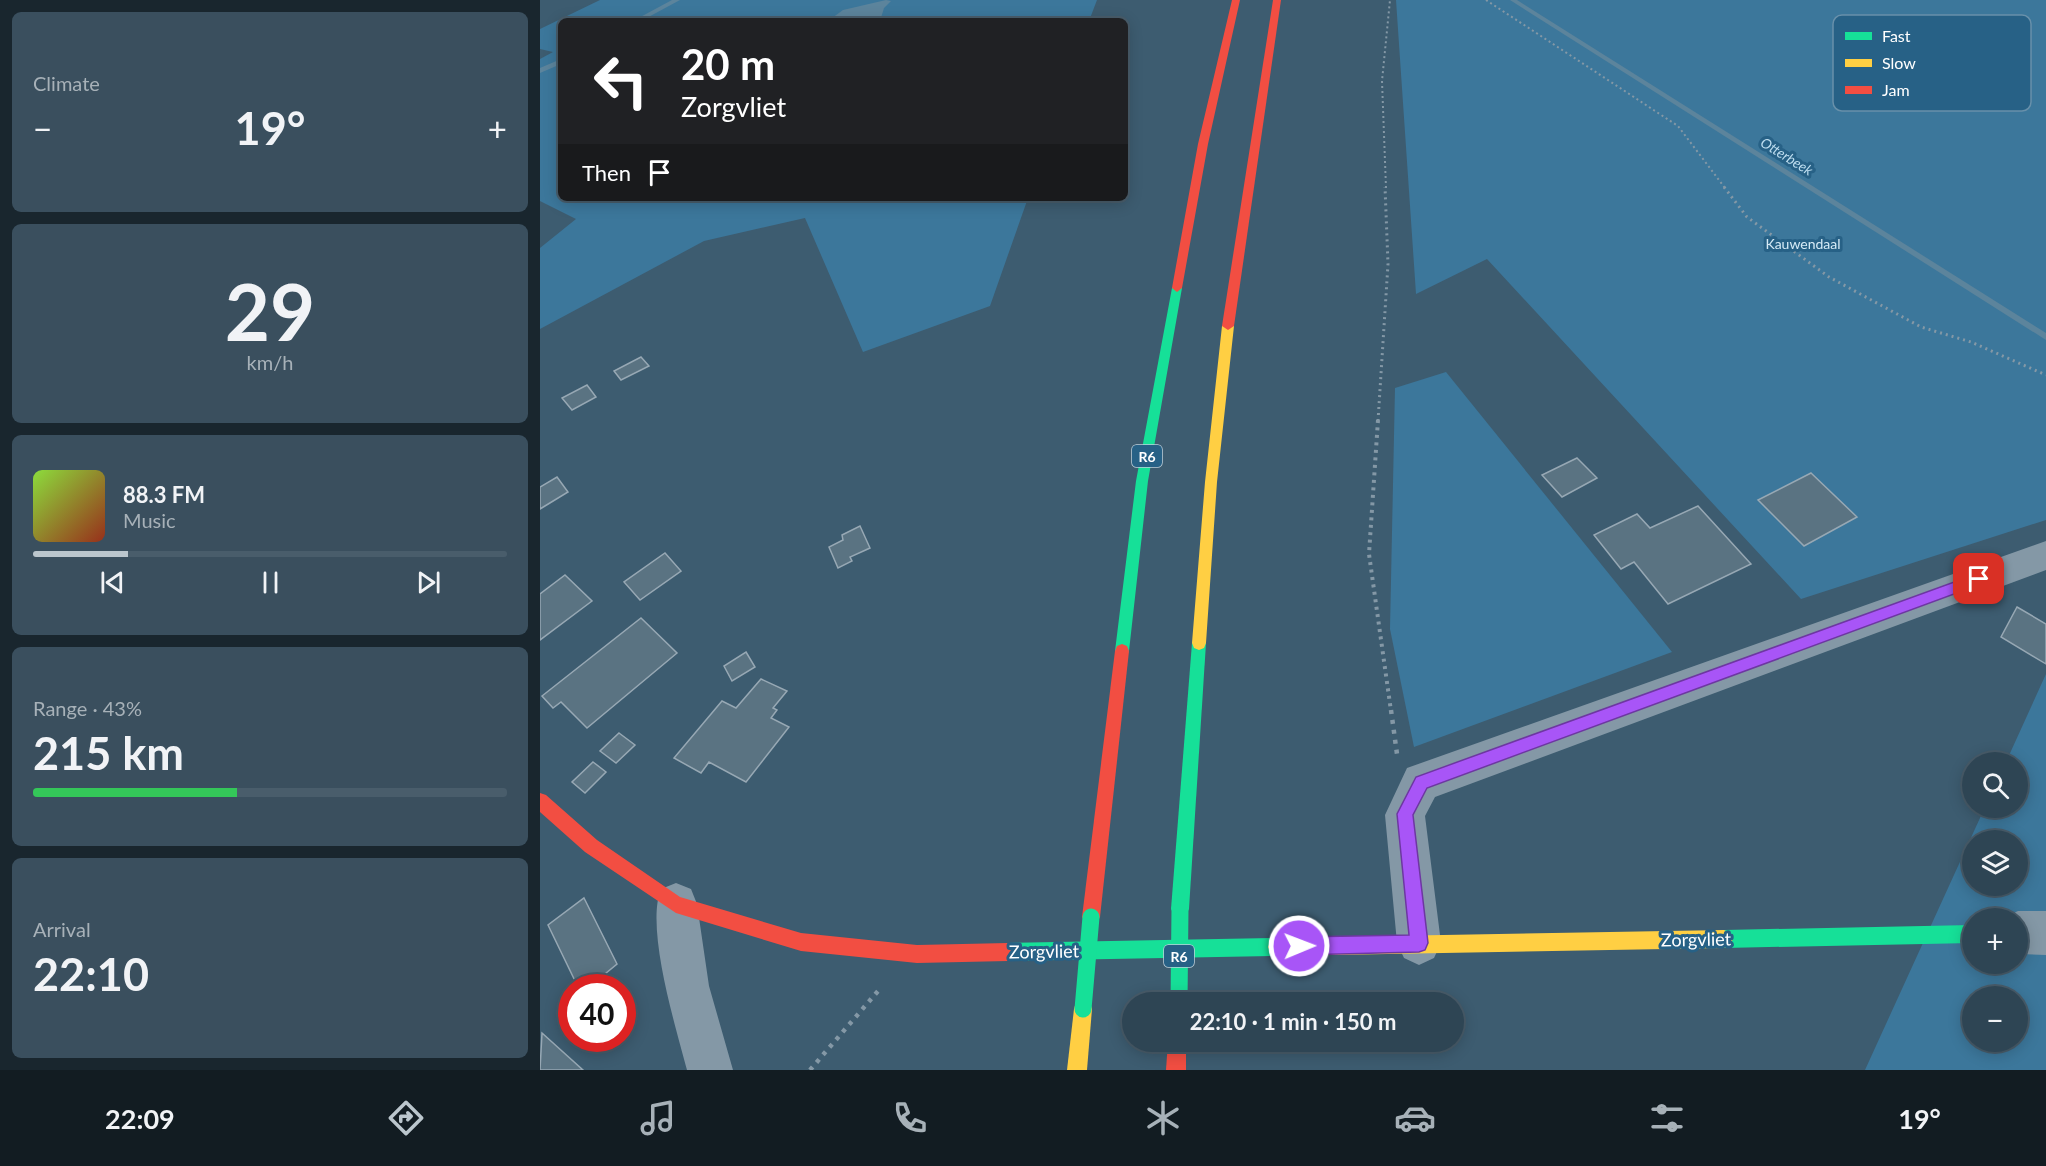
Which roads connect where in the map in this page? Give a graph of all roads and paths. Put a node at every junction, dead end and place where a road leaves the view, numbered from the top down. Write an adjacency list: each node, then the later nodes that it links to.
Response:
1 (1236, 0): 19 (main road, R6, bridge)
2 (1278, 0): 15 (main road, R6, bridge)
3 (1390, 0): 7 (path)
4 (1486, 0): 5 (path)
5 (2046, 375)
6 (2046, 555): 13 (street)
7 (1397, 755)
8 (540, 801): 9 (main road, Zorgvliet)
9 (676, 904): 14 (main road, Zorgvliet); 17 (street)
10 (2028, 933): 11 (street)
11 (2046, 933)
12 (1962, 934): 13 (main road, Zorgvliet)
13 (1419, 943): 14 (main road, Zorgvliet)
14 (911, 953): 18 (path)
15 (1179, 992)
16 (1177, 1052): 20 (main road)
17 (710, 1070)
18 (810, 1070)
19 (1077, 1070)
20 (1176, 1070)

